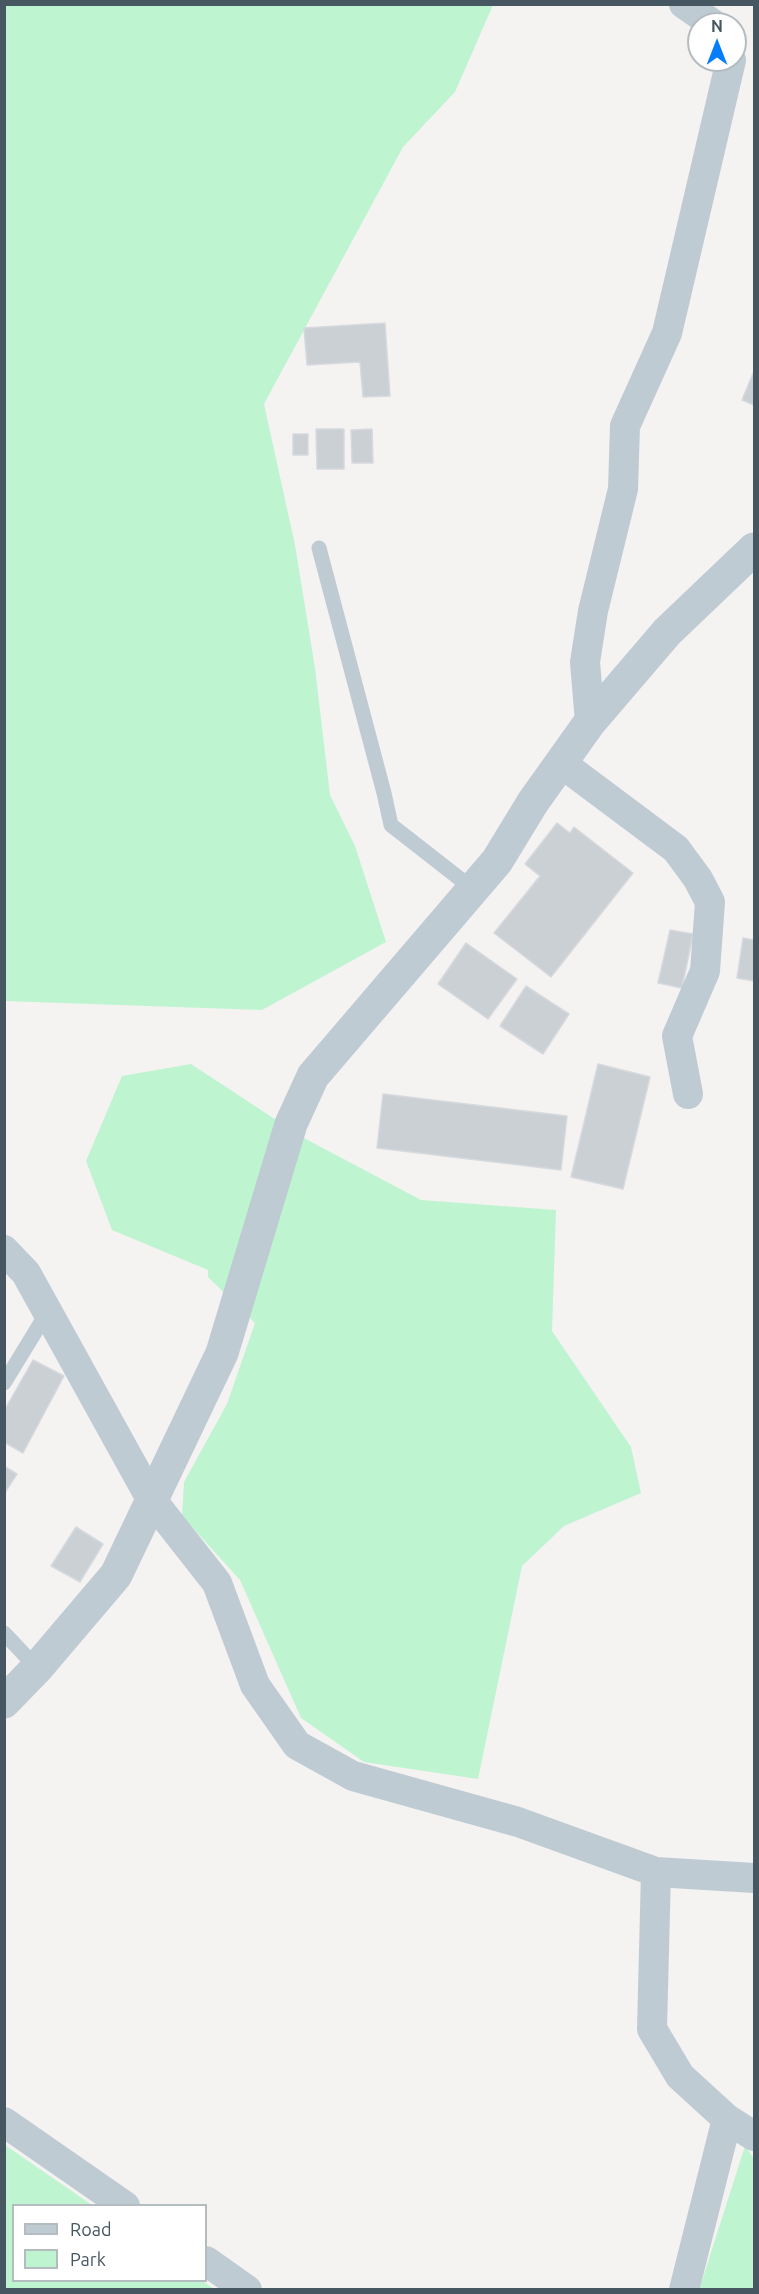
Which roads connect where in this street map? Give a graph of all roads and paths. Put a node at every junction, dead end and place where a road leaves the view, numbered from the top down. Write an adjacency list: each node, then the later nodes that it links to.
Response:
1 (728, 72): 4 (street)
2 (319, 548): 6 (lane)
3 (754, 549): 4 (street)
4 (590, 722): 5 (street)
5 (561, 763): 6 (street); 7 (street)
6 (473, 889): 11 (street)
7 (688, 1094)
8 (4, 1250): 9 (street)
9 (48, 1311): 10 (lane); 11 (street)
10 (4, 1383)
11 (151, 1499): 13 (street); 15 (street)
12 (4, 1634): 13 (lane)
13 (37, 1668): 14 (street)
14 (4, 1702)
15 (656, 1872): 16 (street); 17 (street)
16 (754, 1878)
17 (727, 2120): 19 (street); 23 (street)
18 (4, 2122): 20 (street)
19 (754, 2136)
20 (125, 2204)
21 (207, 2262): 22 (street)
22 (247, 2289)
23 (684, 2289)

